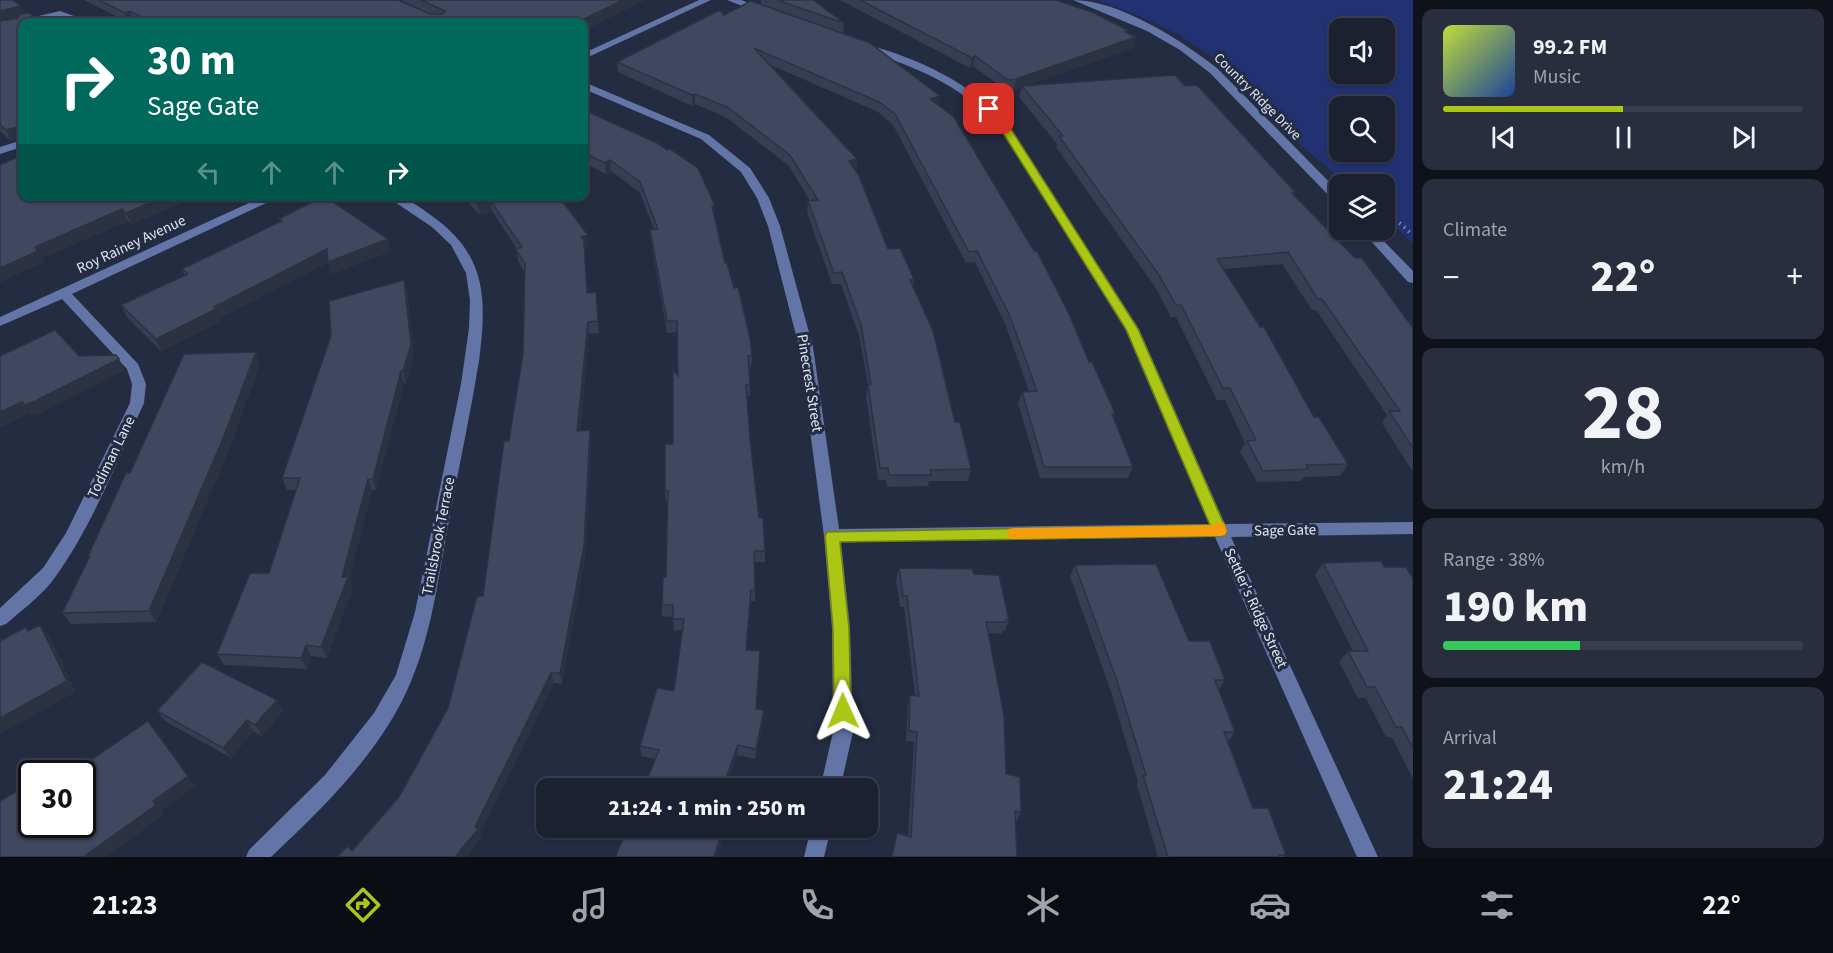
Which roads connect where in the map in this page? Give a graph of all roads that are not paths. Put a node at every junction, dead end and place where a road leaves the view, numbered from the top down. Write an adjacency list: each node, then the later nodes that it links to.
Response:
1 (706, 0): 10 (street)
2 (732, 0): 4 (street)
3 (1078, 0): 14 (street, Country Ridge Drive)
4 (776, 16)
5 (43, 18): 6 (street)
6 (73, 18)
7 (18, 24): 8 (street)
8 (0, 28)
9 (853, 43): 22 (street, Settler's Ridge Street)
10 (588, 54)
11 (588, 87): 23 (street, Pinecrest Street)
12 (18, 144): 13 (street)
13 (0, 151)
14 (1329, 189)
15 (264, 201): 19 (street, Roy Rainey Avenue)
16 (401, 201): 27 (street, Trailsbrook Terrace)
17 (1376, 240): 18 (street)
18 (1413, 279)
19 (64, 293): 20 (street, Roy Rainey Avenue); 24 (street, Todiman Lane)
20 (0, 322)
21 (1413, 528): 22 (street, Sage Gate)
22 (1220, 531): 23 (street, Sage Gate); 29 (street, Settler's Ridge Street)
23 (832, 536): 25 (street, Pinecrest Street)
24 (0, 619)
25 (833, 778)
26 (819, 838): 28 (street)
27 (256, 857)
28 (814, 857)
29 (1368, 857)

